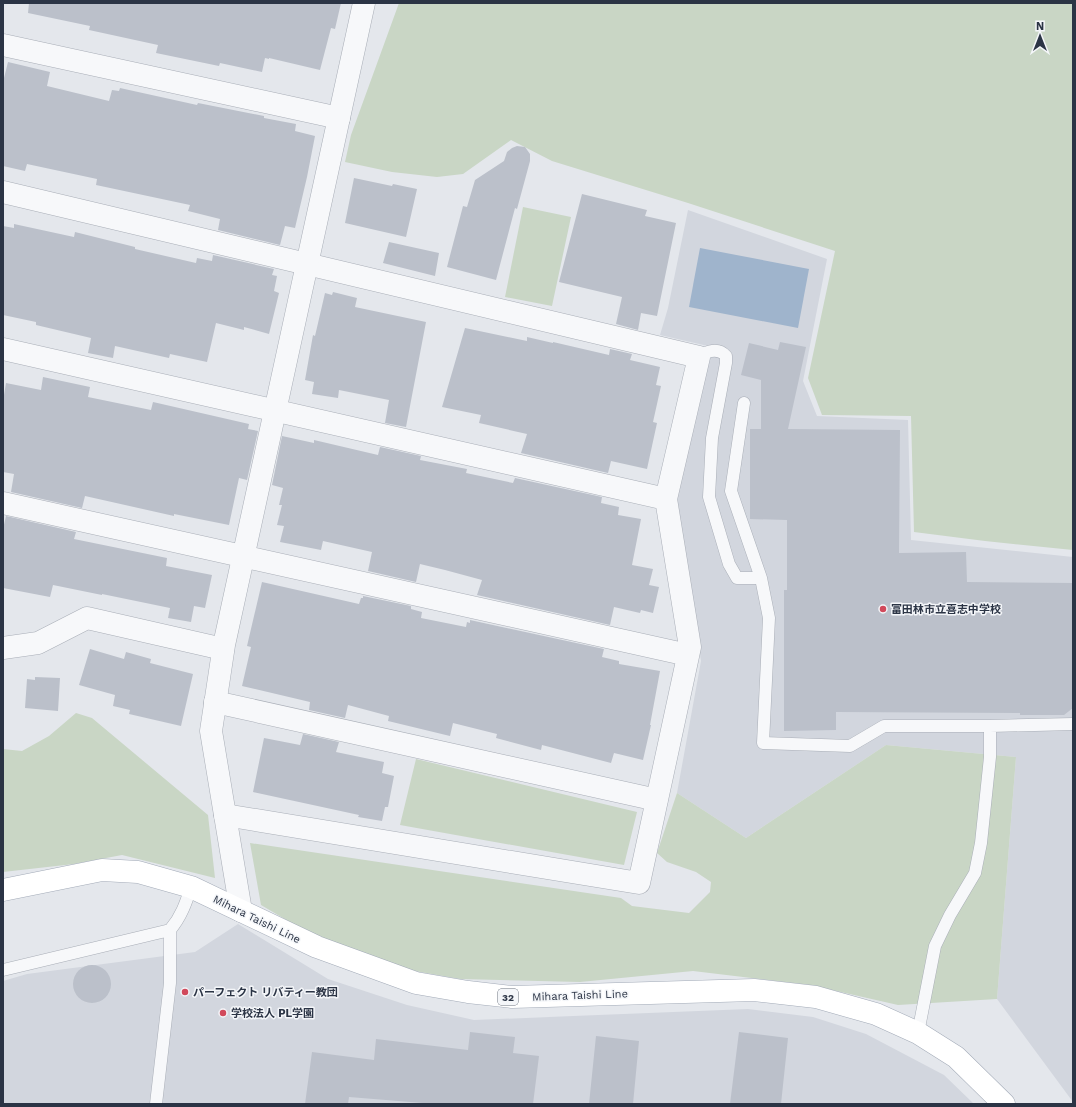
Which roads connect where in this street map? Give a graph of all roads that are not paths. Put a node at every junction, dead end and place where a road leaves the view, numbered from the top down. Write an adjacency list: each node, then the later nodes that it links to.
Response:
1 (364, 3): 3 (street)
2 (3, 45): 3 (street)
3 (339, 118): 5 (street)
4 (3, 192): 5 (street)
5 (306, 264): 7 (street); 9 (street)
6 (3, 349): 9 (street)
7 (699, 358): 10 (street); 13 (lane)
8 (744, 403): 13 (lane)
9 (275, 411): 10 (street); 12 (street)
10 (666, 499): 16 (street)
11 (3, 503): 12 (street)
12 (243, 556): 15 (street); 16 (street)
13 (761, 578): 19 (lane)
14 (3, 648): 15 (street)
15 (223, 649): 17 (street)
16 (688, 655): 20 (street)
17 (215, 702): 20 (street); 21 (street)
18 (1073, 724): 19 (lane)
19 (990, 726): 27 (lane)
20 (657, 800): 21 (street)
21 (225, 815): 24 (street)
22 (192, 888): 23 (main road, Mihara Taishi Line / 32); 24 (main road, Mihara Taishi Line / 32); 25 (lane)
23 (3, 890)
24 (241, 911): 27 (main road, Mihara Taishi Line / 32)
25 (170, 930): 26 (lane); 28 (lane)
26 (3, 970)
27 (918, 1033): 29 (main road, Mihara Taishi Line / 32)
28 (156, 1104)
29 (1004, 1104)

